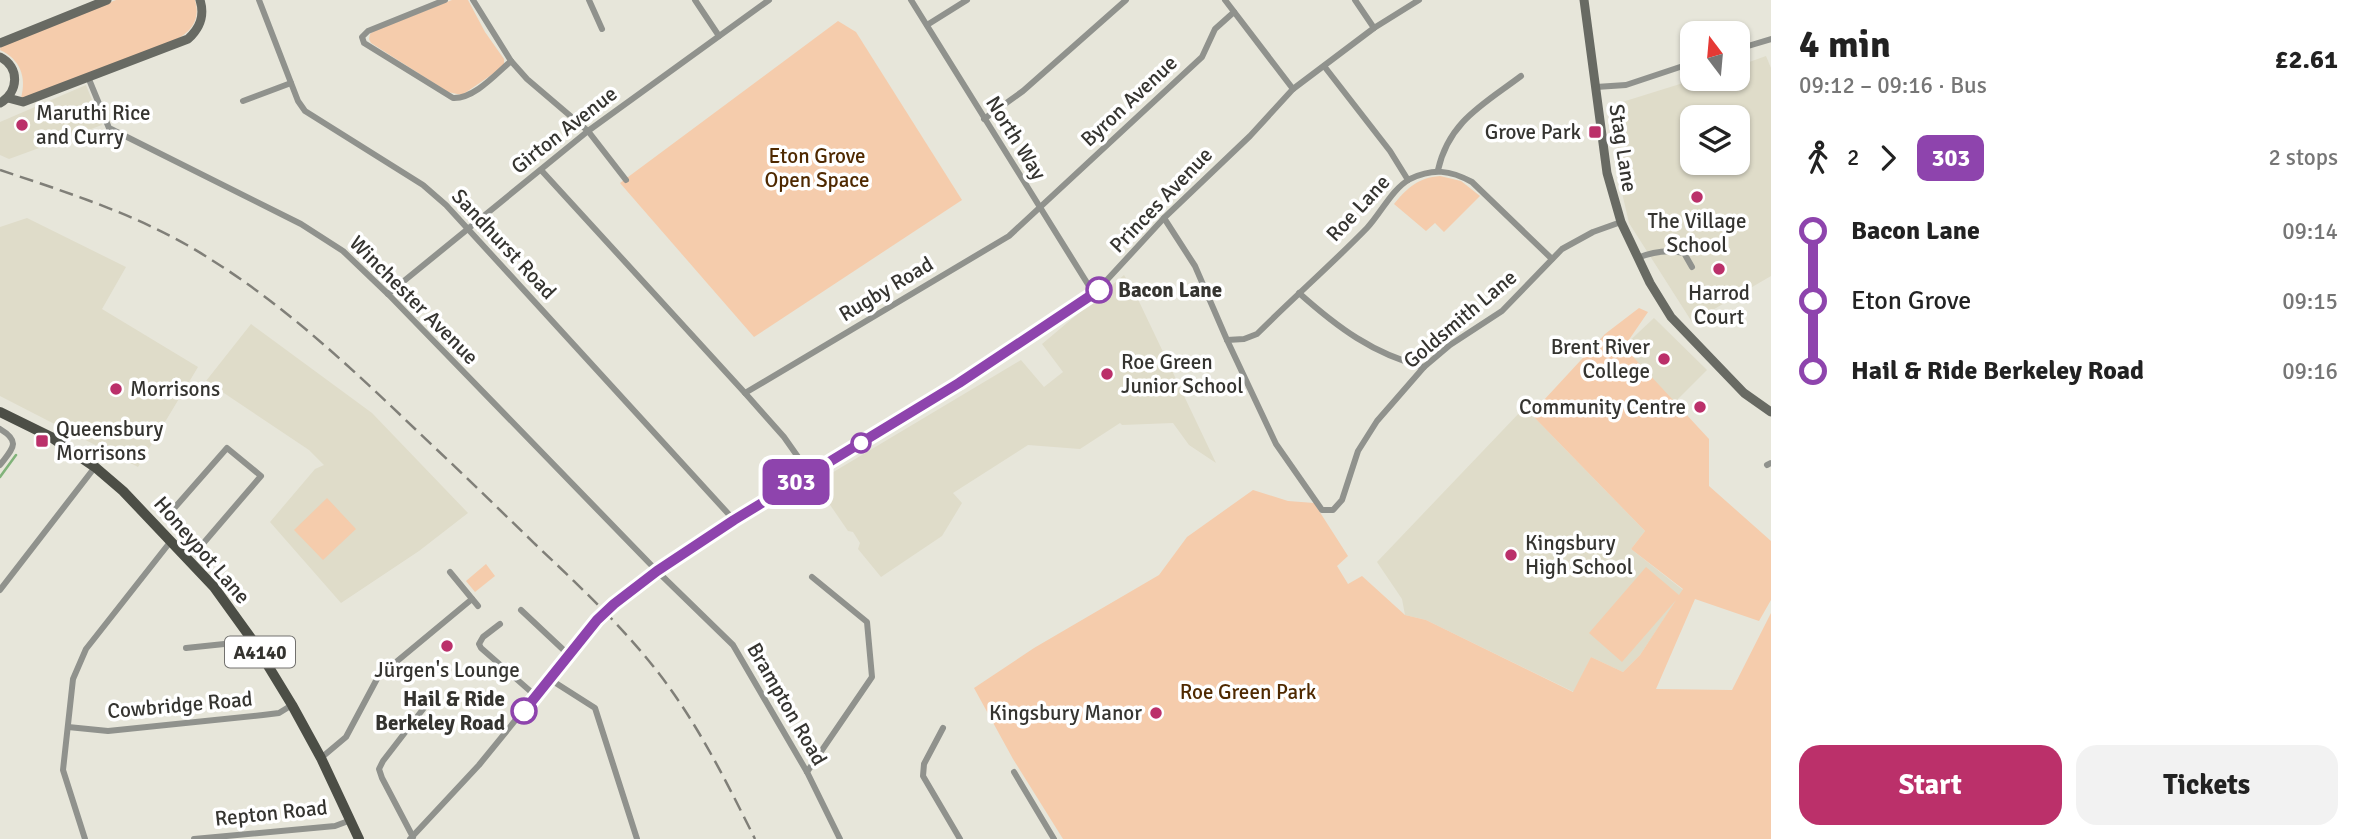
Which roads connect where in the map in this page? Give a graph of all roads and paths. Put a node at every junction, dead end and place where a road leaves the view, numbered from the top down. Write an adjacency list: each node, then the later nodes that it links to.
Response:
1 (107, 0): 22 (street)
2 (259, 0): 30 (street, Sandhurst Road)
3 (445, 0): 25 (street)
4 (473, 0): 25 (street)
5 (589, 0): 19 (street)
6 (695, 0): 20 (street)
7 (769, 0): 20 (street, Girton Avenue)
8 (911, 0): 17 (street, North Way)
9 (967, 0): 17 (street)
10 (1126, 0): 35 (street)
11 (1226, 0): 16 (street)
12 (1355, 0): 18 (street)
13 (1419, 0): 18 (street, Princes Avenue)
14 (1584, 0): 31 (street, Stag Lane)
15 (204, 2): 29 (street)
16 (1234, 12): 32 (street); 41 (street, Byron Avenue)
17 (926, 25): 35 (street, North Way)
18 (1374, 27): 26 (street, Princes Avenue)
19 (602, 29)
20 (719, 36): 36 (street, Girton Avenue)
21 (1771, 39): 23 (street)
22 (0, 43)
23 (1750, 45)
24 (0, 57): 33 (street)
25 (511, 61): 36 (street)
26 (1324, 66): 32 (street, Princes Avenue); 40 (street)
27 (1680, 67): 31 (street)
28 (1521, 76): 38 (street)
29 (88, 77): 33 (street); 49 (street, Winchester Avenue)
30 (291, 83): 34 (street); 44 (street, Sandhurst Road)
31 (1596, 87): 43 (street, Stag Lane)
32 (1293, 89): 42 (street, Princes Avenue)
33 (4, 100)
34 (243, 101)
35 (984, 119): 41 (street, North Way)
36 (588, 131): 37 (street, Girton Avenue); 39 (street)
37 (541, 170): 44 (street, Girton Avenue); 53 (street)
38 (1438, 170): 40 (street, Roe Lane); 46 (street)
39 (626, 180)
40 (1408, 180): 48 (street, Roe Lane)
41 (1040, 209): 50 (street, North Way); 53 (street, Rugby Road)
42 (1164, 218): 50 (street, Princes Avenue); 51 (street)
43 (1621, 222): 45 (street, Stag Lane); 46 (street, Goldsmith Lane)
44 (467, 228): 49 (street, Girton Avenue); 61 (street, Sandhurst Road)
45 (1637, 258): 47 (street); 55 (street, Stag Lane)
46 (1552, 260): 52 (street, Goldsmith Lane)
47 (1692, 267)
48 (1299, 293): 51 (street, Roe Lane); 52 (street)
49 (387, 294): 64 (street, Winchester Avenue)
50 (1094, 294): 59 (street, Princes Avenue)
51 (1227, 340): 52 (street, Goldsmith Lane)
52 (1424, 368)
53 (746, 393): 59 (street)
54 (0, 412): 58 (main road, Honeypot Lane / A4140)
55 (1771, 412)
56 (0, 429): 57 (street)
57 (0, 465)
58 (95, 467): 62 (main road, Honeypot Lane / A4140); 67 (street)
59 (810, 474): 61 (street, Princes Avenue)
60 (170, 513): 63 (street)
61 (734, 520): 64 (street, Princes Avenue)
62 (171, 541): 72 (main road, Honeypot Lane / A4140); 79 (street)
63 (201, 546)
64 (657, 571): 74 (street, Princes Avenue); 82 (street, Brampton Road)
65 (450, 572): 68 (street)
66 (813, 577): 82 (street)
67 (0, 590)
68 (472, 599): 69 (street); 81 (street)
69 (478, 606)
70 (521, 610): 74 (street)
71 (500, 624): 77 (street)
72 (253, 641): 73 (street); 78 (main road, Honeypot Lane / A4140)
73 (186, 648)
74 (570, 656): 75 (street, Princes Avenue)
75 (551, 680): 77 (street, Princes Avenue); 89 (street)
76 (437, 691): 85 (street)
77 (537, 697): 85 (street, Princes Avenue)
78 (292, 705): 79 (street, Cowbridge Road); 81 (main road, Honeypot Lane / A4140)
79 (68, 727): 86 (street)
80 (943, 728): 91 (street)
81 (321, 758): 84 (main road, Honeypot Lane / A4140)
82 (807, 772): 90 (street, Brampton Road)
83 (1014, 772): 92 (street)
84 (351, 820): 87 (street, Repton Road); 88 (main road, Honeypot Lane / A4140)
85 (411, 838)
86 (85, 839)
87 (194, 839)
88 (359, 839)
89 (637, 839)
90 (839, 839)
91 (960, 839)
92 (1054, 839)

